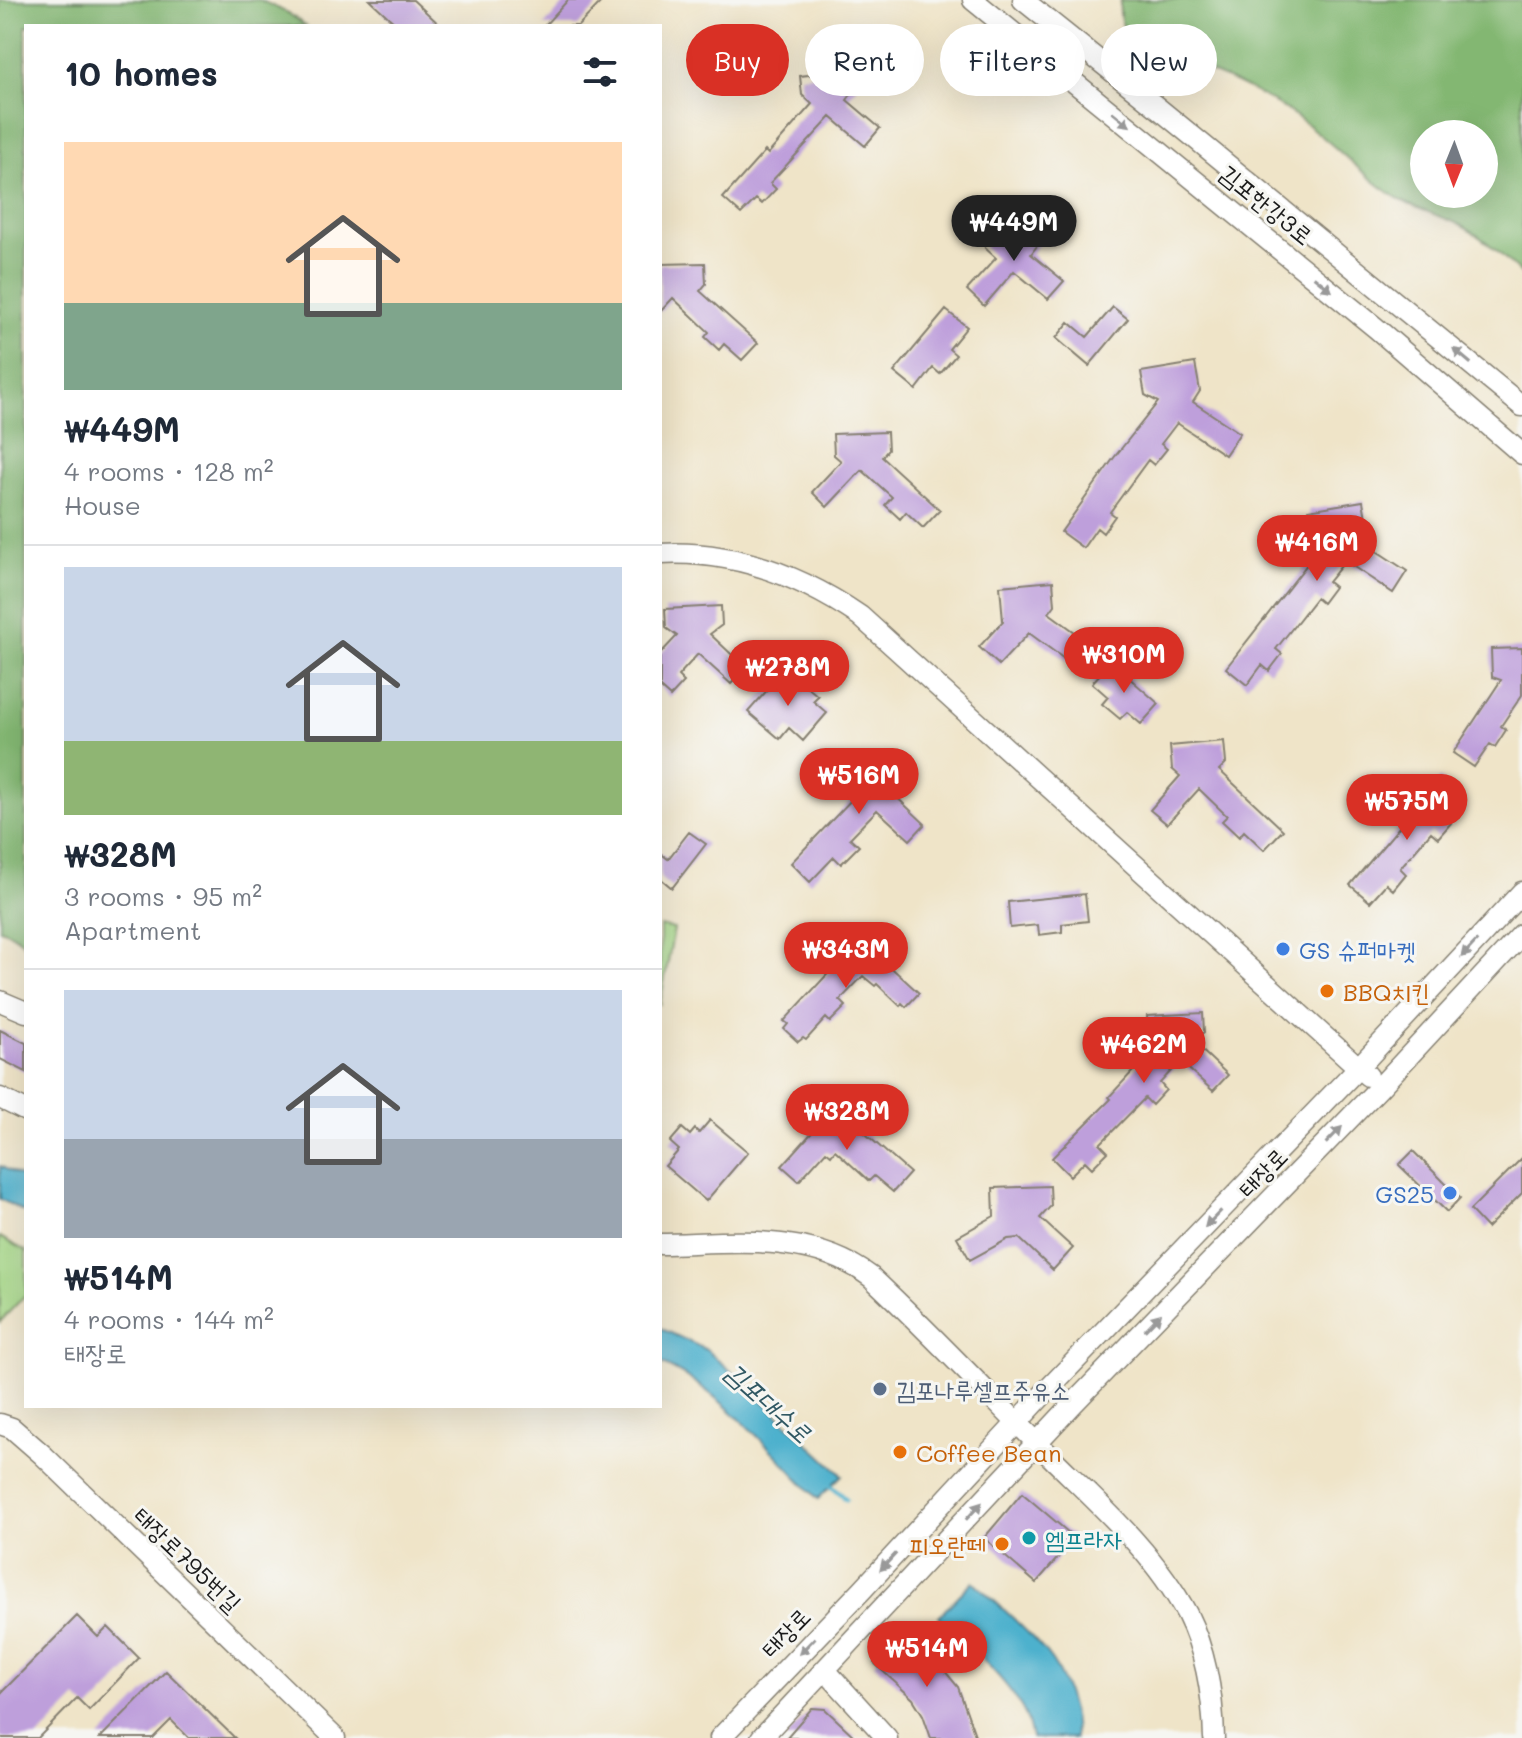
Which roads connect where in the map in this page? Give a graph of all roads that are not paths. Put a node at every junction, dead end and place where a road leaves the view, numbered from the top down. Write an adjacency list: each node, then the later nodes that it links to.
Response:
1 (973, 0): 4 (street, 김포한강3로, one-way to 4)
2 (1023, 0): 3 (street, 김포한강3로, one-way to 2)
3 (1522, 406)
4 (1522, 454)
5 (662, 554): 10 (street)
6 (1522, 892): 10 (street, 태장로, one-way to 10)
7 (1522, 934): 11 (street, 태장로)
8 (0, 1001): 9 (street)
9 (24, 1011)
10 (1358, 1068): 11 (street); 15 (street, 태장로, one-way to 15)
11 (1380, 1087): 18 (street, 태장로, one-way to 11)
12 (0, 1098): 13 (street)
13 (24, 1110)
14 (662, 1244): 15 (street)
15 (1018, 1423): 18 (street); 22 (street, 태장로, one-way to 22)
16 (0, 1424): 21 (street, 태장로795번길)
17 (0, 1438): 20 (street, 태장로795번길)
18 (1038, 1443): 19 (street, 태장로, one-way to 18); 25 (street)
19 (825, 1670): 23 (street, 태장로); 24 (street)
20 (315, 1738)
21 (335, 1738)
22 (720, 1738)
23 (761, 1738)
24 (887, 1738)
25 (1214, 1738)

